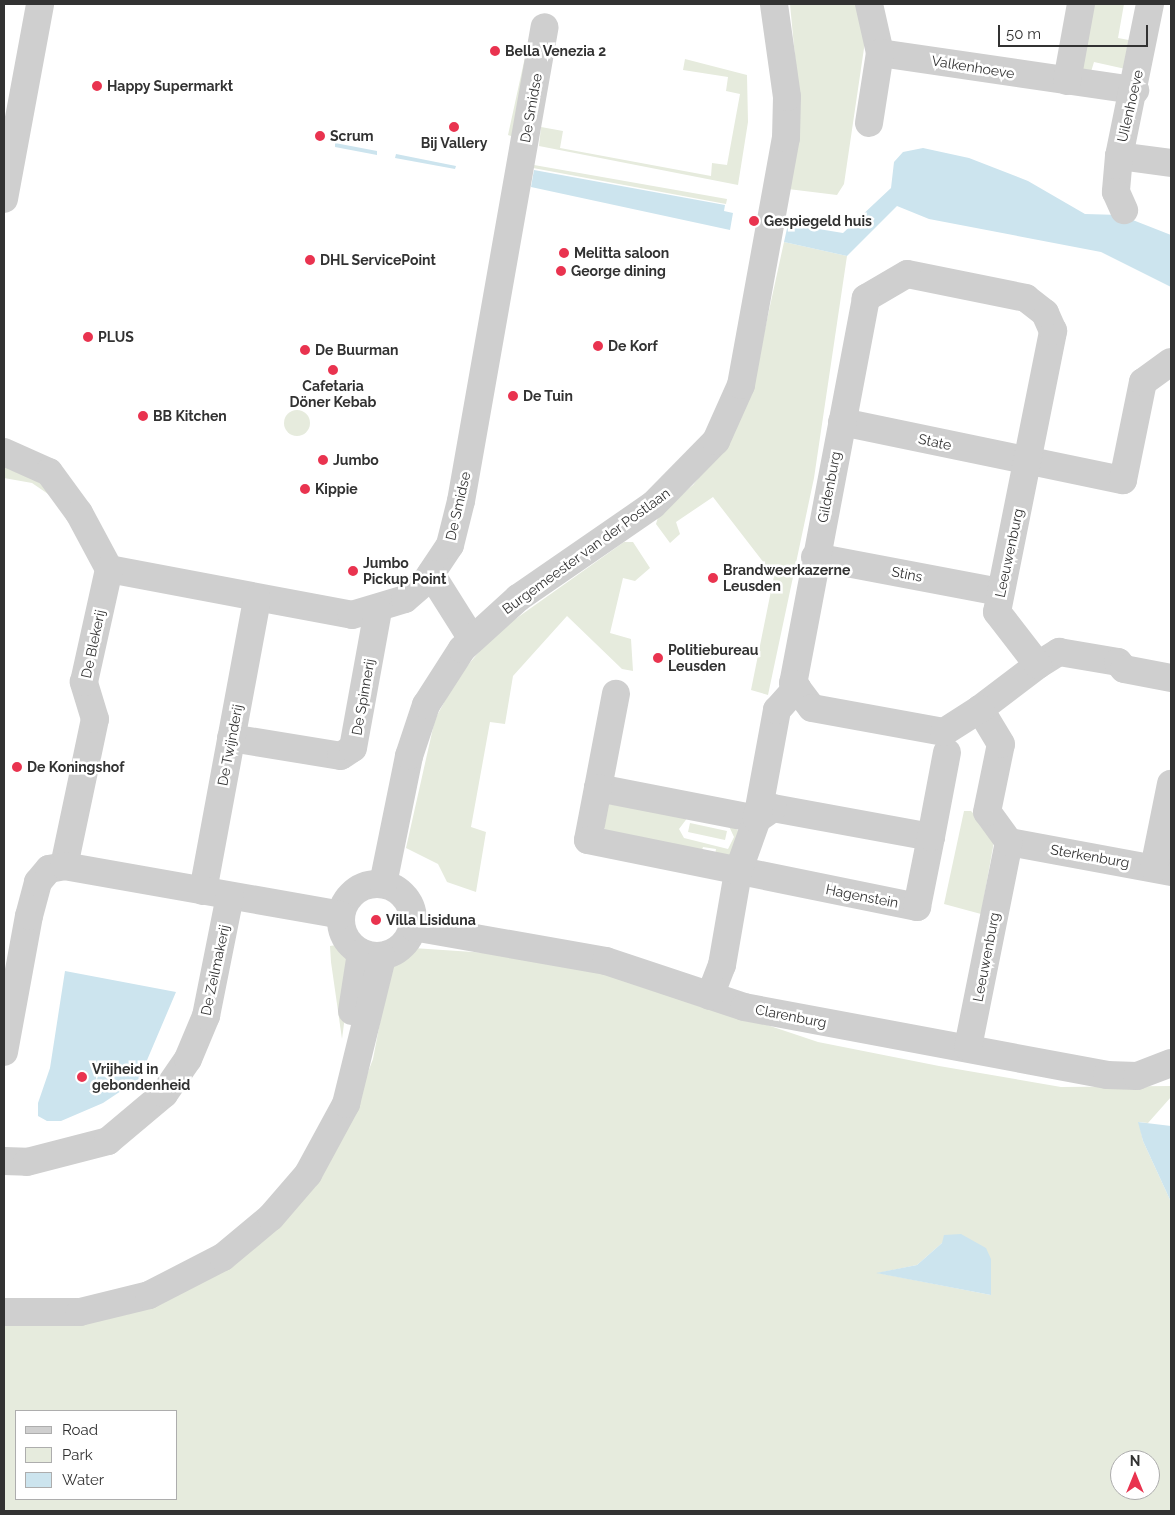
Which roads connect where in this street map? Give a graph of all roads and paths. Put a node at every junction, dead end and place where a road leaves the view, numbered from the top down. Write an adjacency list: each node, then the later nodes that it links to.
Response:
1 (40, 4): 13 (street)
2 (774, 4): 26 (street, Burgemeester van der Postlaan)
3 (869, 4): 7 (street)
4 (1081, 4): 8 (street)
5 (1150, 4): 9 (street, Uilenhoeve)
6 (545, 26): 22 (street, De Smidse)
7 (880, 53): 8 (street, Valkenhoeve); 10 (street)
8 (1067, 81): 9 (street, Valkenhoeve)
9 (1135, 90): 11 (street, Uilenhoeve)
10 (869, 122)
11 (1119, 156): 12 (street, Uilenhoeve); 14 (street)
12 (1171, 163)
13 (4, 199)
14 (1124, 210)
15 (1053, 331): 17 (street, Gildenburg); 19 (street, Leeuwenburg)
16 (1171, 362): 19 (street, State)
17 (842, 422): 19 (street, State); 20 (street, Gildenburg)
18 (4, 452): 21 (street)
19 (1028, 461): 23 (street, Leeuwenburg)
20 (815, 557): 23 (street, Stins); 29 (street, Gildenburg)
21 (109, 569): 24 (street, De Smidse); 39 (street, De Blekerij)
22 (431, 574): 25 (street, De Smidse); 26 (street)
23 (1000, 592): 27 (street, Leeuwenburg)
24 (257, 599): 25 (street, De Smidse); 32 (street, De Twijnderij)
25 (378, 611): 32 (street, De Spinnerij)
26 (472, 639): 42 (street, Burgemeester van der Postlaan)
27 (1038, 665): 28 (street); 31 (street)
28 (1171, 678)
29 (797, 688): 31 (street); 36 (street)
30 (616, 694): 35 (street, Hagenstein)
31 (980, 709): 38 (street)
32 (232, 738): 43 (street, De Twijnderij)
33 (947, 752): 37 (street, Hagenstein)
34 (1171, 784): 40 (street)
35 (598, 788): 36 (street); 41 (street, Hagenstein)
36 (757, 819): 37 (street); 41 (street)
37 (931, 837): 41 (street, Hagenstein)
38 (1009, 842): 40 (street, Sterkenburg); 49 (street, Leeuwenburg)
39 (64, 866): 43 (street); 50 (street)
40 (1163, 870)
41 (738, 872): 48 (street)
42 (382, 884): 45 (street); 46 (street)
43 (202, 891): 44 (street)
44 (230, 896): 45 (street); 52 (street, De Zeilmakerij)
45 (341, 915): 47 (street)
46 (413, 927): 47 (street); 48 (street, Clarenburg)
47 (371, 955): 53 (street); 54 (street)
48 (710, 996): 49 (street, Clarenburg)
49 (968, 1047): 51 (street, Clarenburg)
50 (4, 1052)
51 (1171, 1063)
52 (4, 1161)
53 (4, 1300)
54 (4, 1312)

